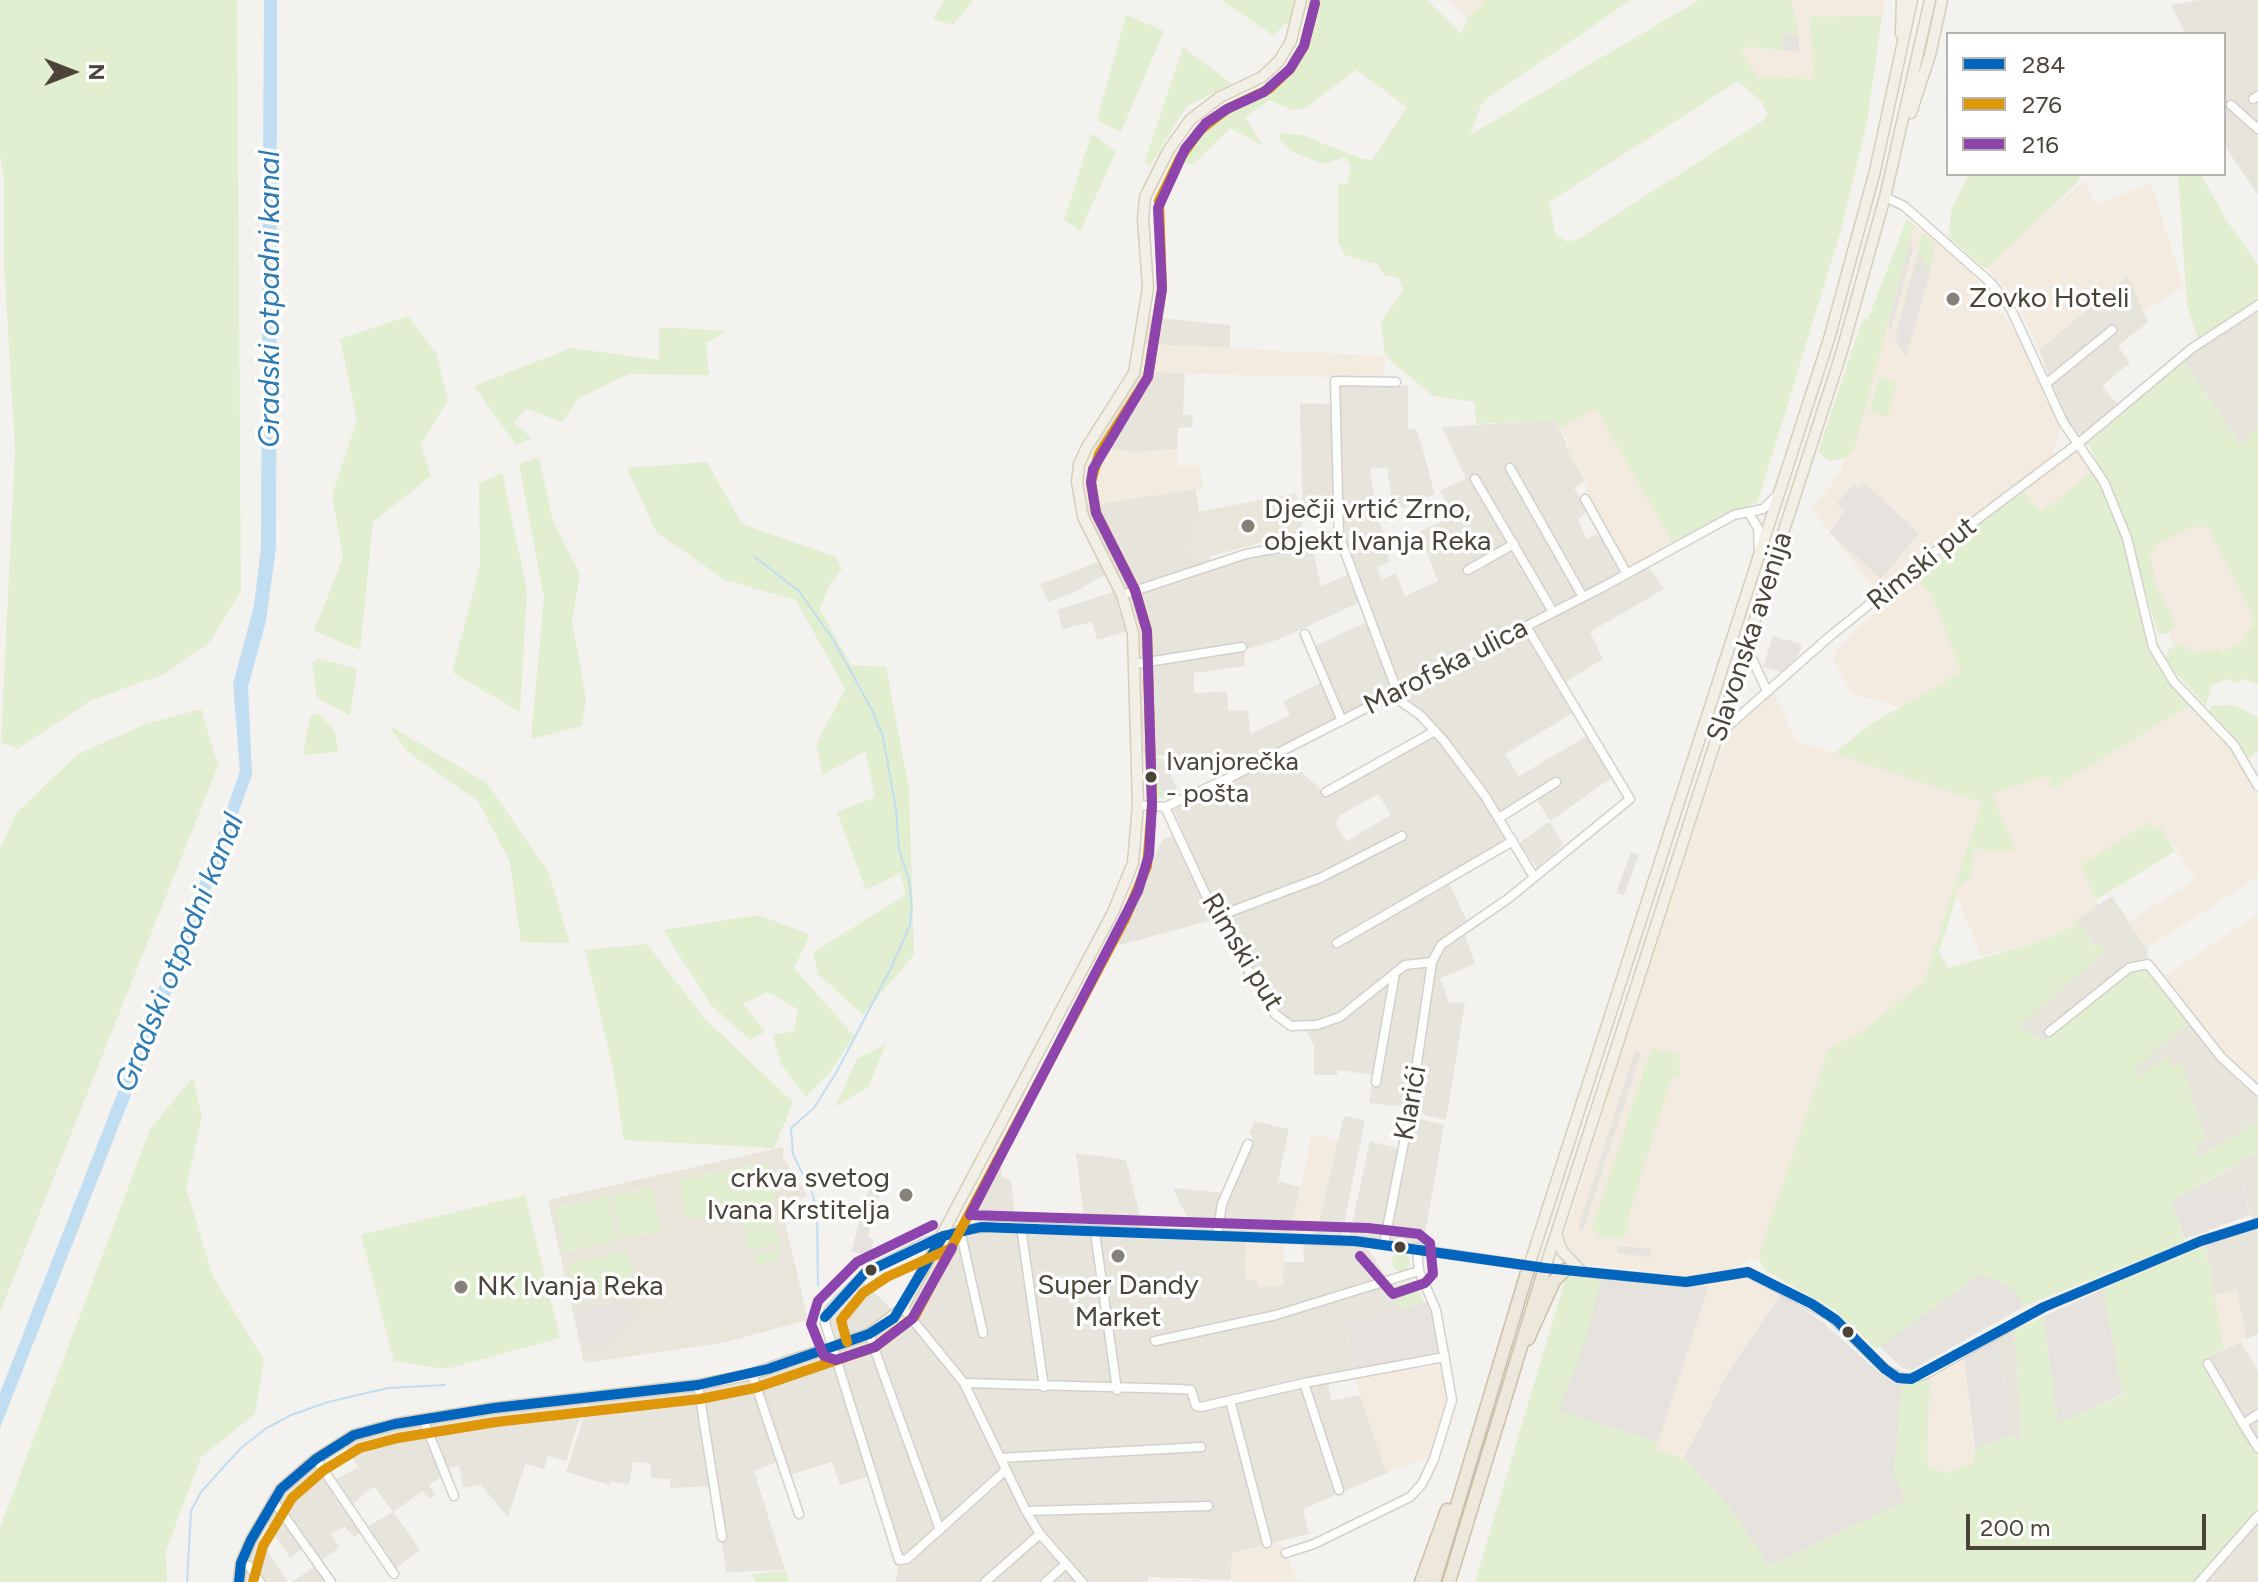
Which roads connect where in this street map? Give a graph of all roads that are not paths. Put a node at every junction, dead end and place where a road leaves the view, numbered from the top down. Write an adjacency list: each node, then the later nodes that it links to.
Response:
1 (1301, 0): 26 (main road)
2 (1902, 0): 6 (main road)
3 (1912, 0): 6 (main road, Slavonska avenija)
4 (1930, 0): 9 (main road, Slavonska avenija)
5 (1942, 0): 9 (main road)
6 (1902, 52): 18 (main road, Slavonska avenija)
7 (2231, 105): 8 (street)
8 (2258, 129)
9 (1900, 137): 10 (main road, Slavonska avenija)
10 (1885, 197): 14 (street); 32 (main road, Slavonska avenija)
11 (2258, 305): 15 (street, Rimski put)
12 (2112, 330): 14 (street)
13 (1396, 382): 21 (street)
14 (2047, 383): 15 (street)
15 (2080, 442): 34 (street, Rimski put); 40 (street)
16 (1510, 468): 27 (street)
17 (1475, 479): 22 (street)
18 (1779, 494): 20 (street, Marofska ulica); 23 (main road, Slavonska avenija)
19 (1585, 499): 25 (street)
20 (1750, 515): 23 (street); 25 (street, Marofska ulica)
21 (1339, 536): 26 (street); 35 (street)
22 (1514, 544): 24 (street); 28 (street)
23 (1759, 557): 65 (main road, Slavonska avenija)
24 (1468, 570)
25 (1627, 574): 27 (street, Marofska ulica)
26 (1122, 595): 33 (main road)
27 (1583, 597): 28 (street, Marofska ulica)
28 (1553, 612): 29 (street, Marofska ulica)
29 (1526, 626): 35 (street, Marofska ulica); 47 (street)
30 (1305, 634): 36 (street)
31 (1242, 647): 33 (street)
32 (1747, 648): 34 (street); 38 (main road, Slavonska avenija)
33 (1135, 664): 42 (main road)
34 (1767, 691): 38 (street, Rimski put)
35 (1394, 692): 36 (street, Marofska ulica); 37 (street)
36 (1342, 721): 43 (street, Marofska ulica)
37 (1435, 731): 41 (street); 44 (street)
38 (1717, 735): 60 (main road, Slavonska avenija)
39 (1556, 782): 44 (street)
40 (2258, 786)
41 (1326, 792)
42 (1138, 805): 43 (street); 61 (main road)
43 (1165, 807): 48 (street, Rimski put)
44 (1499, 818): 46 (street)
45 (1402, 836): 48 (street)
46 (1513, 841): 47 (street); 49 (street)
47 (1534, 877): 50 (street)
48 (1216, 917): 51 (street, Rimski put)
49 (1337, 943)
50 (1432, 962): 51 (street, Rimski put); 63 (street, Klarići)
51 (1395, 972): 53 (street)
52 (2049, 1032): 54 (street)
53 (1376, 1082)
54 (2258, 1091)
55 (1248, 1144): 62 (street)
56 (2258, 1223): 69 (street)
57 (1021, 1227): 58 (street); 59 (street); 82 (street)
58 (960, 1230): 61 (street); 71 (street)
59 (1095, 1232): 62 (street); 83 (street)
60 (1556, 1233): 66 (main road, Slavonska avenija); 69 (main road)
61 (943, 1236): 70 (main road); 74 (street)
62 (1217, 1236): 63 (street)
63 (1384, 1244): 64 (street)
64 (1417, 1248): 65 (street); 68 (street)
65 (1529, 1266): 66 (street); 94 (highway)
66 (1545, 1268): 67 (street); 75 (highway)
67 (1565, 1270): 69 (street); 75 (highway)
68 (1419, 1271): 73 (street); 76 (street)
69 (1581, 1271)
70 (903, 1308): 72 (main road); 79 (street)
71 (983, 1333)
72 (869, 1334): 74 (main road); 101 (street)
73 (1155, 1341)
74 (834, 1346): 78 (main road); 101 (street)
75 (1521, 1348): 117 (highway)
76 (1445, 1357): 80 (street); 105 (street)
77 (2208, 1364): 87 (street)
78 (752, 1374): 81 (main road); 99 (street)
79 (964, 1383): 82 (street); 90 (street)
80 (1304, 1383): 84 (street); 93 (street)
81 (698, 1385): 86 (main road); 103 (street)
82 (1044, 1387): 83 (street)
83 (1117, 1390): 84 (street)
84 (1230, 1400): 104 (street)
85 (2258, 1414): 87 (street)
86 (423, 1419): 91 (main road); 95 (street)
87 (2243, 1424): 89 (street)
88 (1201, 1447): 90 (street)
89 (2258, 1448)
90 (1000, 1458): 92 (street)
91 (316, 1459): 96 (main road); 108 (street)
92 (1006, 1470): 98 (street); 101 (street)
93 (1339, 1490)
94 (1461, 1492): 115 (highway); 116 (highway)
95 (454, 1496)
96 (273, 1500): 106 (main road); 111 (street)
97 (1208, 1506): 98 (street)
98 (1026, 1511): 102 (street)
99 (799, 1514)
100 (2258, 1516): 118 (street)
101 (940, 1530)
102 (1040, 1534): 107 (street); 112 (street)
103 (722, 1537)
104 (1267, 1543)
105 (1286, 1553)
106 (241, 1563): 109 (main road); 110 (street)
107 (1066, 1564): 113 (street); 114 (street)
108 (394, 1574)
109 (239, 1582)
110 (260, 1582)
111 (331, 1582)
112 (985, 1582)
113 (1046, 1582)
114 (1082, 1582)
115 (1421, 1582)
116 (1434, 1582)
117 (1449, 1582)
118 (2200, 1582)

